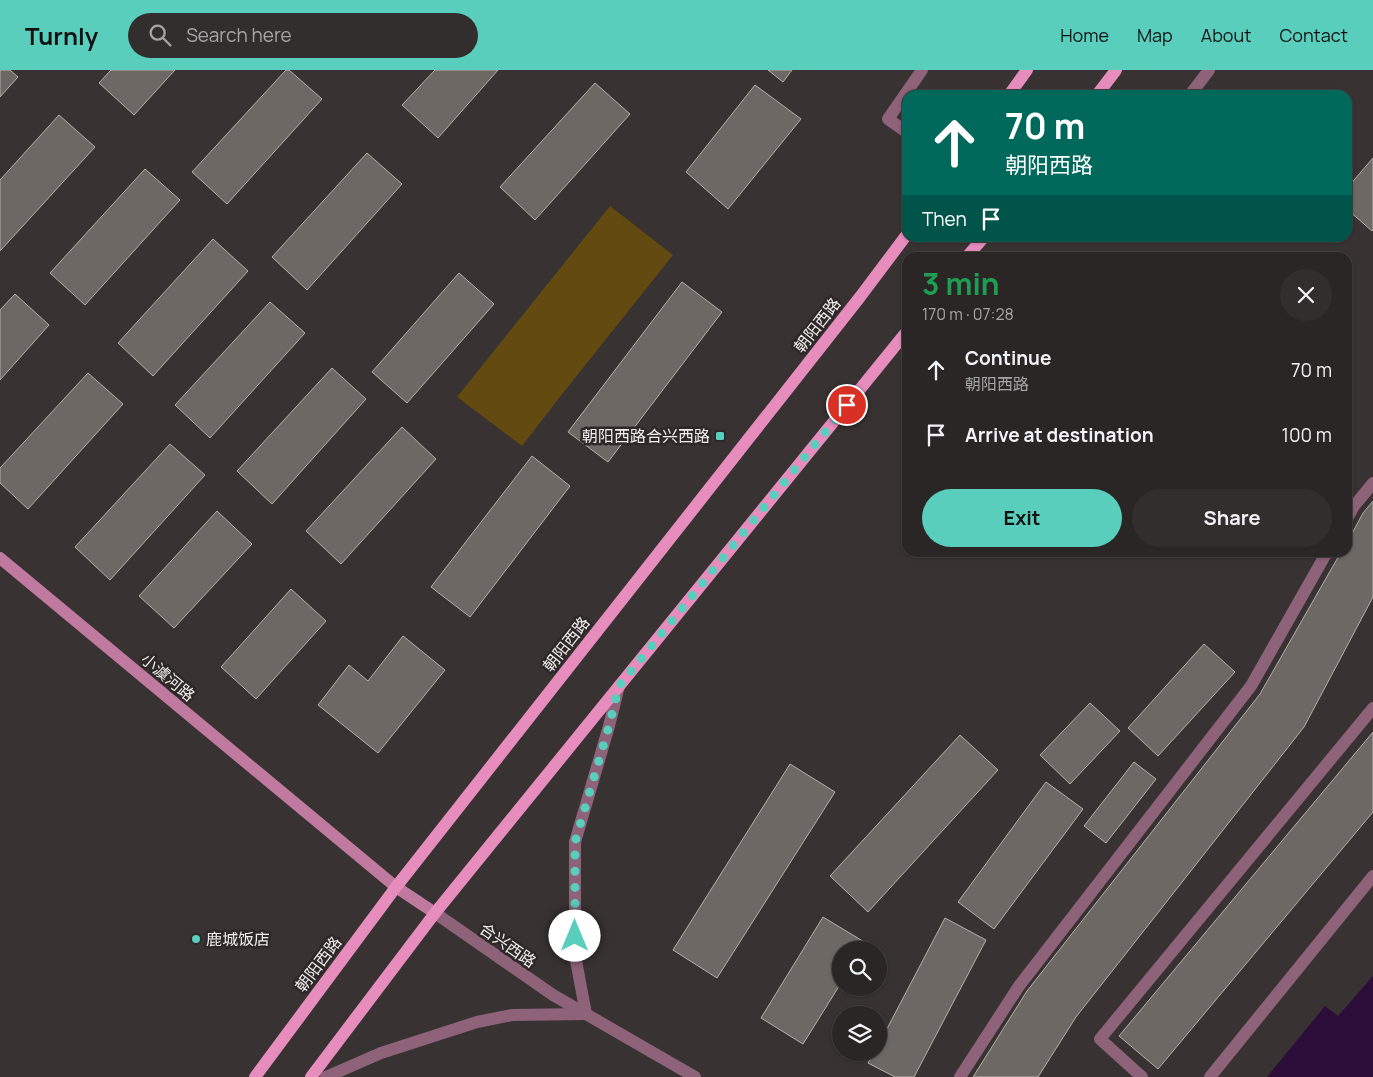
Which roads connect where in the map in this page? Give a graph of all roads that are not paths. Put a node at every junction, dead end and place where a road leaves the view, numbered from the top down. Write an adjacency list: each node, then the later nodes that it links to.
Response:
1 (922, 70): 5 (street)
2 (1027, 70): 6 (main road)
3 (1116, 70): 7 (main road)
4 (1209, 70): 8 (street)
5 (908, 90)
6 (1013, 90)
7 (1101, 90)
8 (1194, 90)
9 (902, 99): 10 (street)
10 (902, 129)
11 (902, 241): 23 (main road, 朝阳西路)
12 (980, 242): 13 (main road)
13 (971, 252)
14 (902, 337): 19 (main road)
15 (1373, 483): 16 (street)
16 (1352, 510)
17 (1324, 557): 30 (street)
18 (0, 558): 21 (main road, 小澞河路)
19 (619, 686): 24 (main road); 25 (street)
20 (1373, 708): 31 (street)
21 (316, 820): 23 (main road, 合兴西路)
22 (1373, 876): 32 (street)
23 (396, 887): 24 (main road, 合兴西路); 26 (main road, 朝阳西路)
24 (435, 913): 25 (street, 合兴西路); 27 (main road)
25 (586, 1014): 28 (street); 29 (street, 合兴西路)
26 (254, 1077)
27 (311, 1077)
28 (326, 1077)
29 (695, 1077)
30 (960, 1077)
31 (1142, 1077)
32 (1210, 1077)

